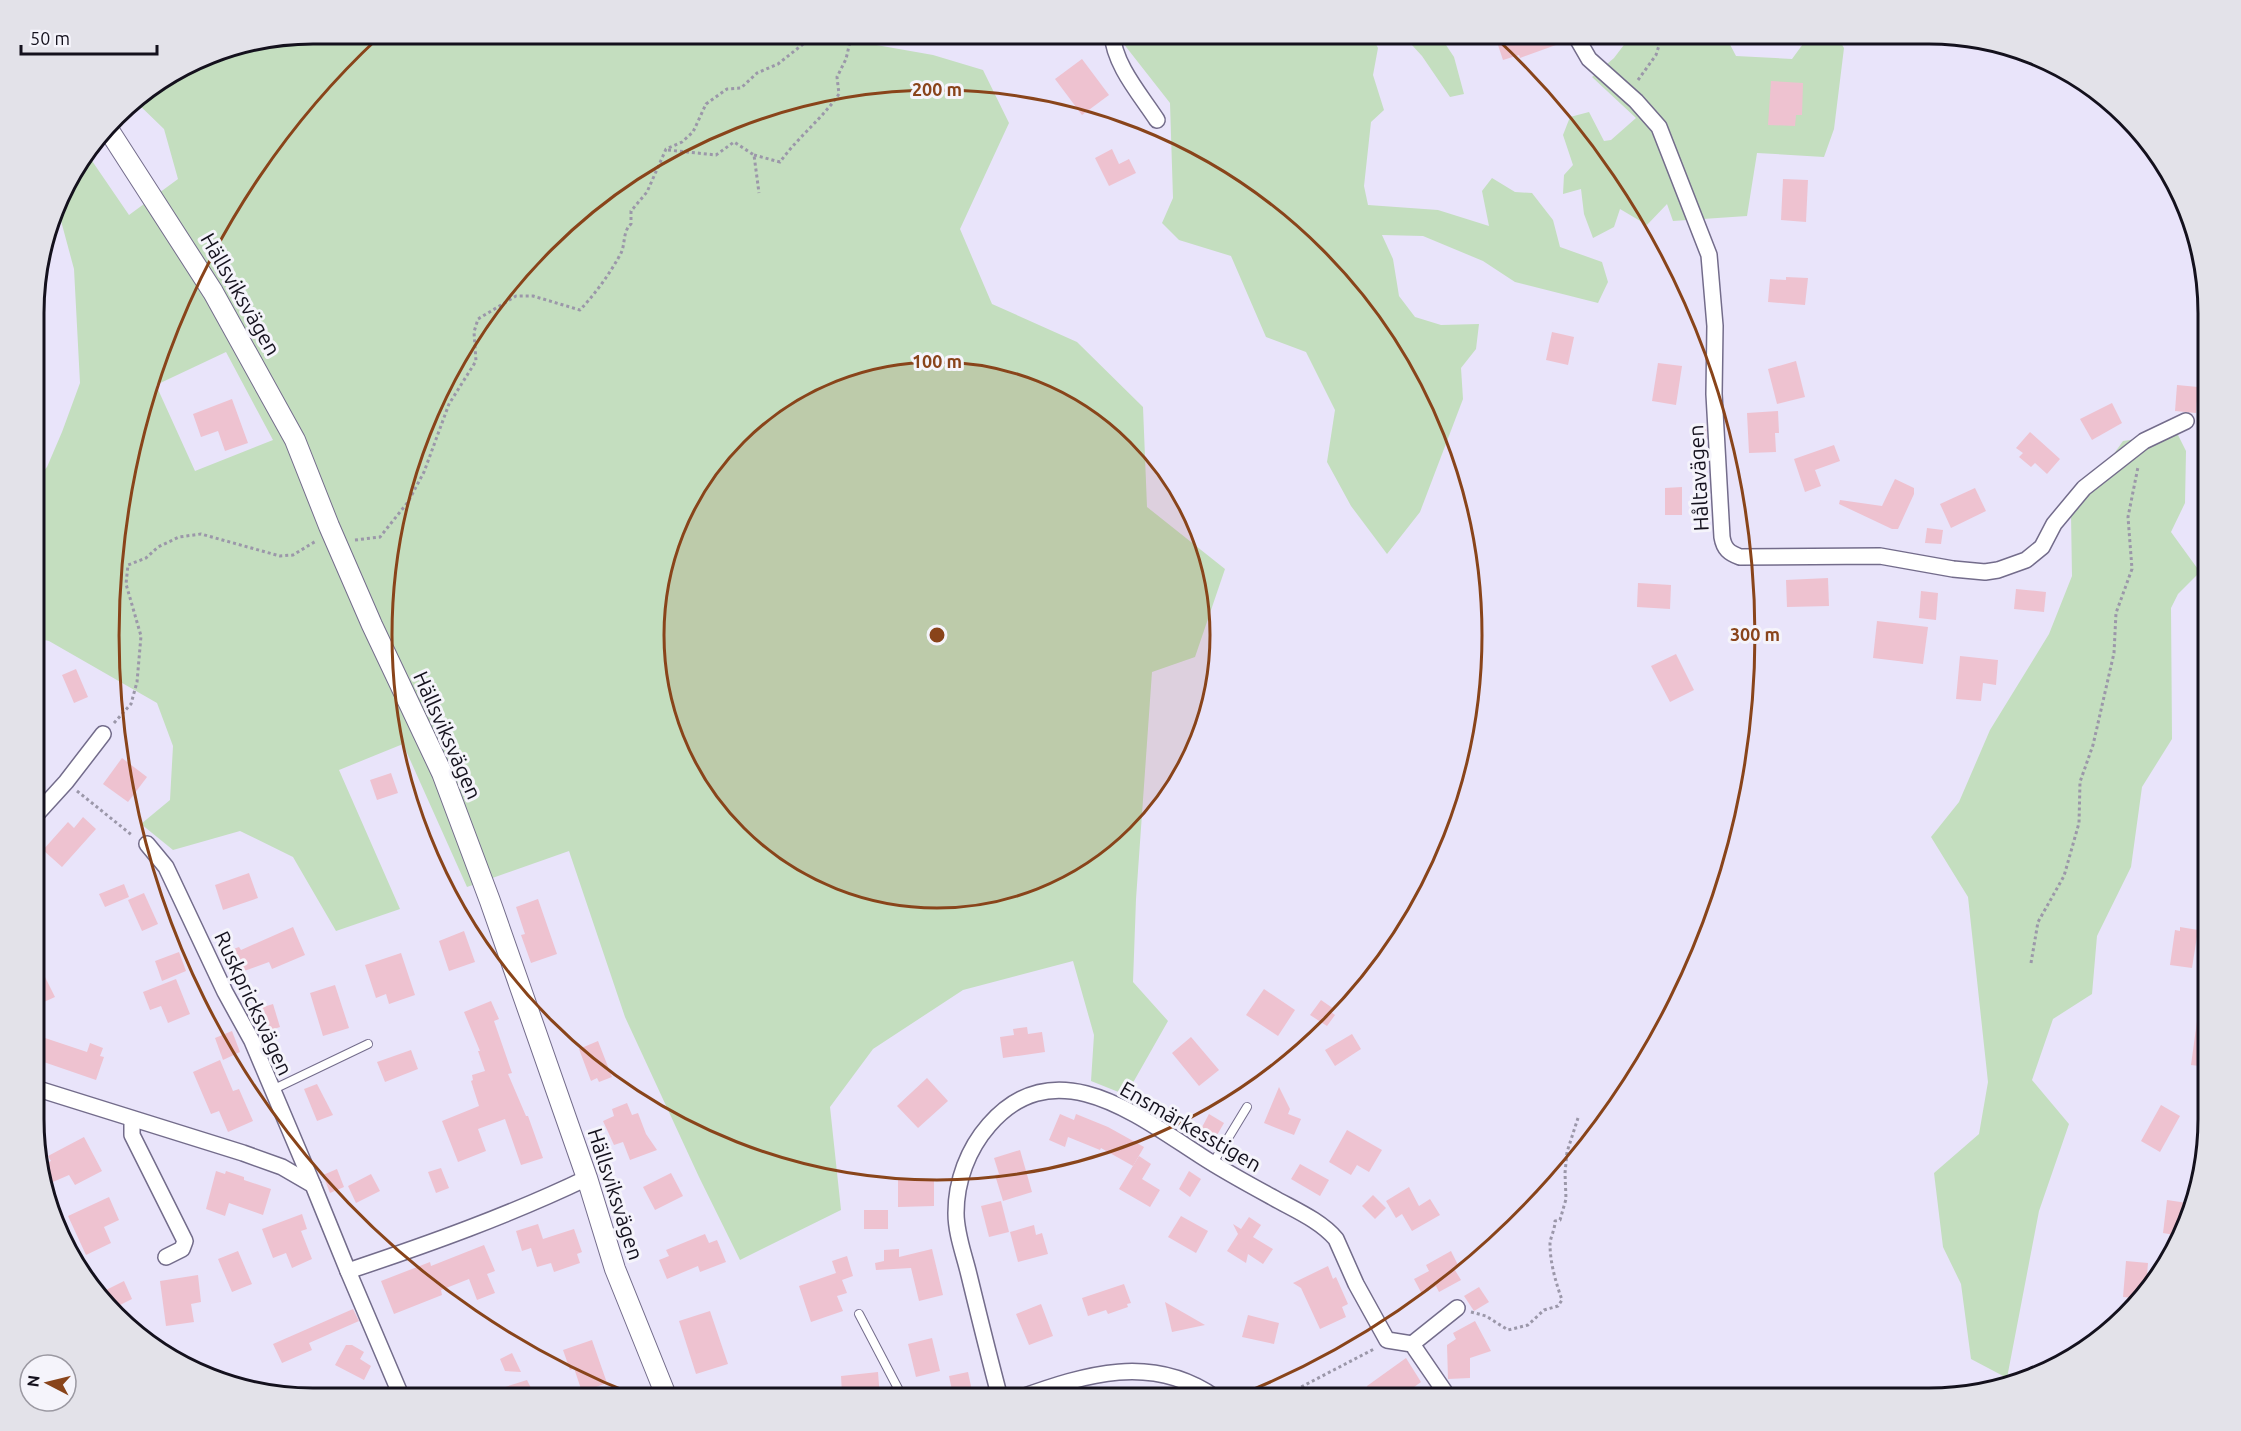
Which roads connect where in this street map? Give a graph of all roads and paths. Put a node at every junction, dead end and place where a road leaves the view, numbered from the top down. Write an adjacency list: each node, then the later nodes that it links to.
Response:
1 (803, 44): 9 (path)
2 (849, 44): 10 (path)
3 (1114, 44): 7 (street)
4 (1580, 44): 6 (street, Håltavägen)
5 (1660, 44): 6 (path)
6 (1626, 93): 13 (street, Håltavägen)
7 (1157, 120)
8 (111, 134): 14 (street, Hällsviksvägen)
9 (666, 150): 10 (path); 14 (path)
10 (754, 155): 11 (path)
11 (759, 193)
12 (2186, 421): 13 (street, Håltavägen)
13 (2144, 441): 19 (path)
14 (331, 541): 15 (path); 27 (street, Hällsviksvägen)
15 (103, 734): 16 (street)
16 (66, 782): 17 (street); 18 (path)
17 (44, 806)
18 (147, 844): 21 (street, Ruskpricksvägen)
19 (2031, 963)
20 (368, 1044): 21 (lane)
21 (272, 1090): 28 (street, Ruskpricksvägen)
22 (44, 1091): 25 (street)
23 (1247, 1107): 26 (lane)
24 (1578, 1118): 31 (path)
25 (132, 1119): 28 (street); 29 (street)
26 (1213, 1163): 33 (street, Ensmärkesstigen); 38 (street, Ensmärkesstigen)
27 (587, 1178): 30 (street); 36 (street, Hällsviksvägen)
28 (313, 1185): 30 (street, Ruskpricksvägen)
29 (166, 1257)
30 (348, 1272): 35 (street, Ruskpricksvägen)
31 (1457, 1308): 34 (street)
32 (859, 1314): 37 (lane)
33 (1387, 1340): 34 (street); 41 (path)
34 (1412, 1344): 42 (street)
35 (398, 1388)
36 (663, 1388)
37 (898, 1388)
38 (997, 1388)
39 (1051, 1388): 40 (street)
40 (1201, 1388)
41 (1298, 1388)
42 (1442, 1388)

